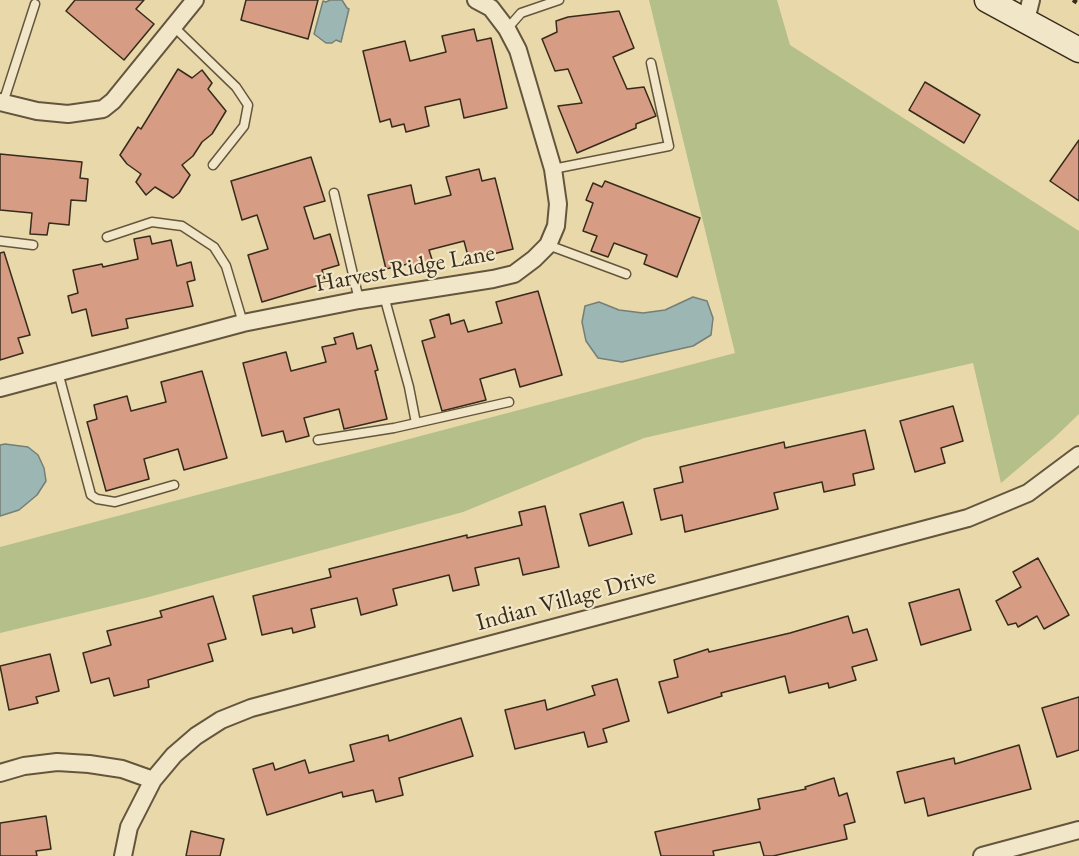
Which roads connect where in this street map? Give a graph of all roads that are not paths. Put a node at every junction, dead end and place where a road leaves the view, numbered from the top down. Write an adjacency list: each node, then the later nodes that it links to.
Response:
1 (195, 0): 7 (street)
2 (476, 0): 8 (street)
3 (559, 0): 8 (lane)
4 (987, 0): 6 (main road)
5 (35, 4): 11 (lane)
6 (1028, 10): 9 (main road)
7 (174, 27): 11 (street); 12 (lane)
8 (507, 29): 13 (street)
9 (1079, 51)
10 (651, 63): 13 (lane)
11 (2, 102)
12 (213, 165)
13 (553, 169): 18 (street)
14 (334, 193): 21 (lane)
15 (107, 237): 22 (lane)
16 (0, 241): 17 (lane)
17 (33, 245)
18 (548, 245): 19 (lane); 20 (street, Harvest Ridge Lane)
19 (626, 274)
20 (384, 296): 21 (street, Harvest Ridge Lane); 26 (lane)
21 (359, 300): 22 (street, Harvest Ridge Lane)
22 (243, 323): 23 (street, Harvest Ridge Lane)
23 (58, 372): 24 (street, Harvest Ridge Lane); 29 (lane)
24 (0, 388)
25 (509, 402): 26 (lane)
26 (416, 423): 27 (lane)
27 (318, 440)
28 (1079, 455): 31 (street, Indian Village Drive)
29 (174, 485)
30 (0, 773): 31 (street)
31 (153, 780): 33 (street, Indian Village Drive)
32 (1079, 830): 34 (street)
33 (123, 856)
34 (982, 856)

